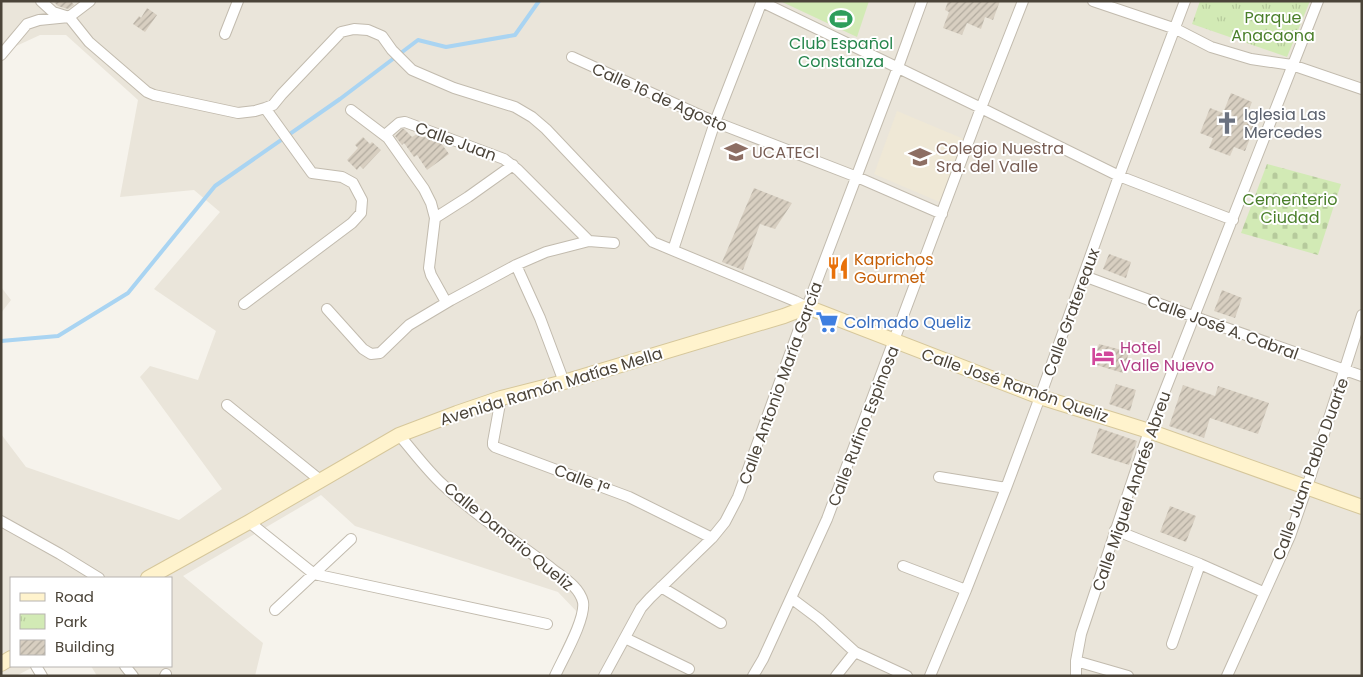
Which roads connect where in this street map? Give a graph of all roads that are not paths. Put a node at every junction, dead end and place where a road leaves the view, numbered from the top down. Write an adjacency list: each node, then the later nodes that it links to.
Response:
1 (41, 1): 10 (street)
2 (90, 1): 10 (street)
3 (238, 1): 12 (street)
4 (922, 1): 16 (street, Calle Antonio María García)
5 (1023, 1): 19 (street, Calle Rufino Espinosa)
6 (1093, 1): 11 (street)
7 (1185, 1): 11 (street, Calle Gratereaux)
8 (1318, 1): 15 (street, Calle Miguel Andrés Abreu)
9 (762, 2): 16 (street); 21 (street)
10 (69, 17): 13 (street); 18 (street)
11 (1176, 29): 15 (street); 24 (street, Calle Gratereaux)
12 (225, 34)
13 (1, 55)
14 (572, 58): 21 (street, Calle 16 de Agosto)
15 (1292, 65): 17 (street); 28 (street, Calle Miguel Andrés Abreu)
16 (898, 67): 19 (street); 25 (street, Calle Antonio María García)
17 (1362, 88)
18 (265, 108): 31 (street, Calle José Ramón Queliz); 35 (street)
19 (982, 108): 24 (street); 26 (street, Calle Rufino Espinosa)
20 (351, 110): 22 (street)
21 (715, 122): 25 (street, Calle 16 de Agosto); 31 (street)
22 (385, 135): 23 (street, Calle Juan); 27 (street)
23 (513, 165): 27 (street); 29 (street, Calle Juan)
24 (1119, 176): 28 (street); 33 (street, Calle Gratereaux)
25 (857, 177): 26 (street, Calle 16 de Agosto); 36 (street, Calle Antonio María García)
26 (942, 214): 40 (street, Calle Rufino Espinosa)
27 (435, 218): 34 (street)
28 (1233, 220): 39 (street, Calle Miguel Andrés Abreu)
29 (589, 241): 30 (street); 32 (street)
30 (614, 243)
31 (673, 250): 36 (street, Calle José Ramón Queliz)
32 (516, 265): 34 (street); 43 (street)
33 (1084, 276): 39 (street, Calle José A. Cabral); 44 (street, Calle Gratereaux)
34 (446, 302): 37 (street)
35 (244, 304)
36 (808, 307): 40 (street, Calle José Ramón Queliz); 43 (street, Avenida Ramón Matías Mella); 57 (street, Calle Antonio María García)
37 (327, 309)
38 (1362, 315): 41 (street, Calle Juan Pablo Duarte)
39 (1195, 318): 41 (street, Calle José A. Cabral); 47 (street, Calle Miguel Andrés Abreu)
40 (895, 342): 44 (street, Calle José Ramón Queliz); 67 (street, Calle Rufino Espinosa)
41 (1345, 370): 42 (street, Calle José A. Cabral); 51 (street, Calle Juan Pablo Duarte)
42 (1362, 376)
43 (564, 382): 45 (street, Avenida Ramón Matías Mella)
44 (1040, 397): 47 (street, Calle José Ramón Queliz); 52 (street, Calle Gratereaux)
45 (501, 398): 48 (street, Avenida Ramón Matías Mella); 57 (street, Calle 1ª)
46 (227, 405): 50 (street)
47 (1149, 430): 51 (street, Calle José Ramón Queliz); 56 (street, Calle Miguel Andrés Abreu)
48 (399, 435): 50 (street, Avenida Ramón Matías Mella); 76 (street, Calle Danario Queliz)
49 (939, 477): 52 (street)
50 (320, 480): 55 (street, Avenida Ramón Matías Mella)
51 (1307, 487): 53 (street, Calle José Ramón Queliz); 66 (street, Calle Juan Pablo Duarte)
52 (1006, 488): 65 (street, Calle Gratereaux)
53 (1362, 507)
54 (1, 521): 62 (street)
55 (249, 522): 61 (street); 63 (street, Avenida Ramón Matías Mella)
56 (1115, 530): 59 (street); 74 (street, Calle Miguel Andrés Abreu)
57 (712, 538): 64 (street, Calle Antonio María García)
58 (351, 539): 61 (street)
59 (1200, 564): 66 (street); 72 (street)
60 (903, 566): 65 (street)
61 (314, 574): 68 (street); 70 (street)
62 (97, 577)
63 (150, 577)
64 (661, 587): 69 (street); 71 (street, Calle Antonio María García)
65 (966, 590): 81 (street, Calle Gratereaux)
66 (1263, 592): 84 (street, Calle Juan Pablo Duarte)
67 (791, 598): 73 (street); 78 (street, Calle Rufino Espinosa)
68 (275, 610)
69 (721, 623)
70 (547, 624)
71 (625, 638): 75 (street); 77 (street, Calle Antonio María García)
72 (1172, 644)
73 (855, 652): 79 (street); 80 (street)
74 (1076, 661): 82 (street, Calle Miguel Andrés Abreu); 83 (street)
75 (689, 669)
76 (555, 676)
77 (604, 676)
78 (753, 676)
79 (836, 676)
80 (907, 676)
81 (930, 676)
82 (1076, 676)
83 (1128, 676)
84 (1227, 676)

